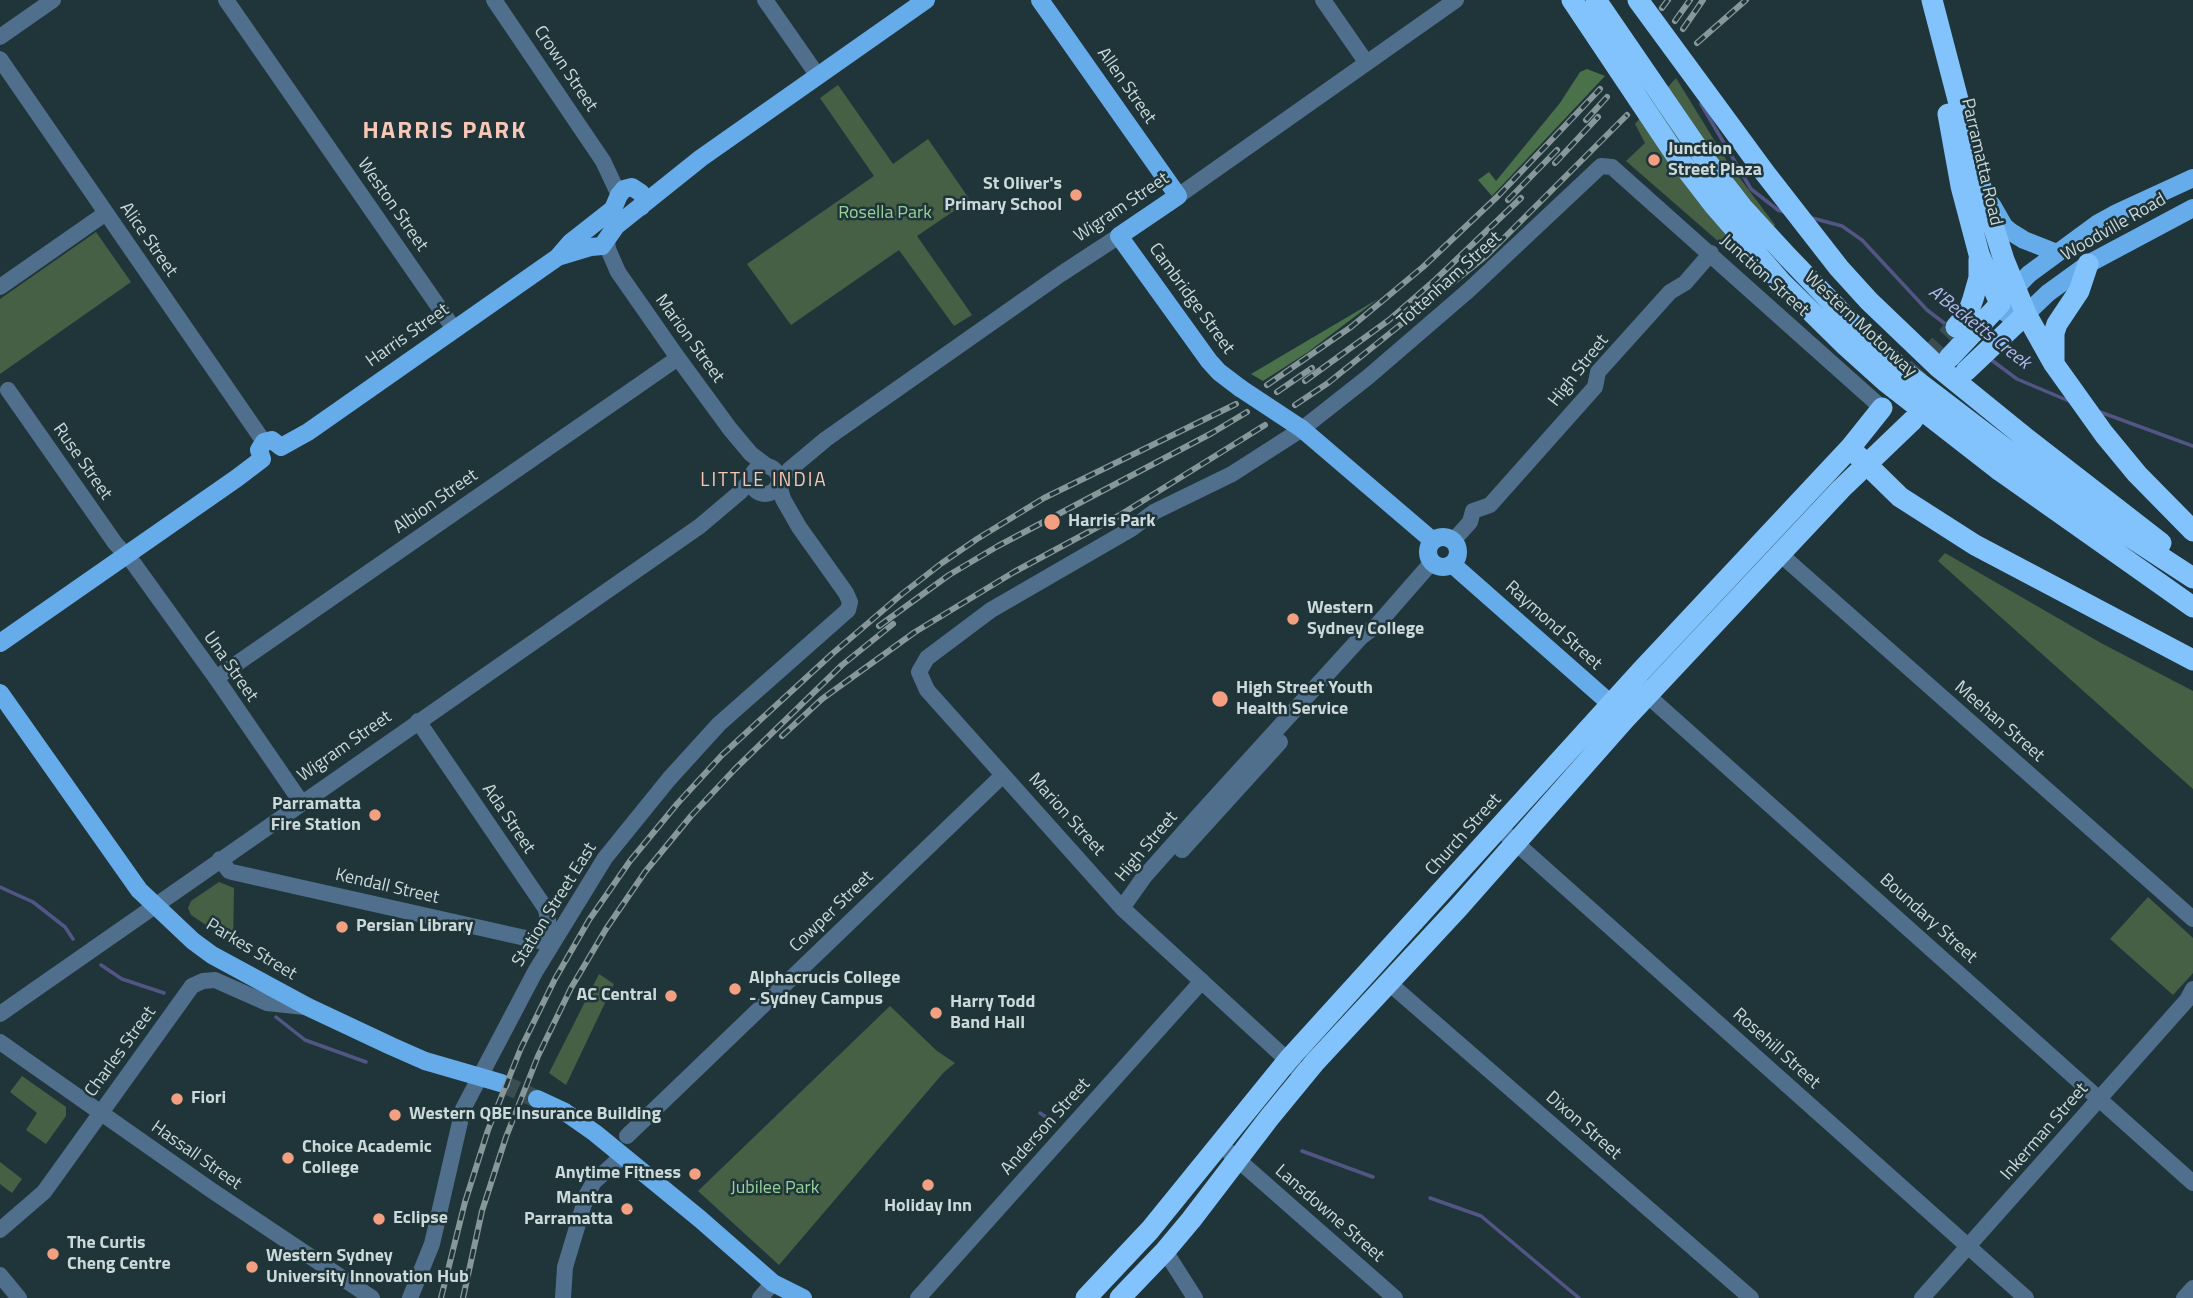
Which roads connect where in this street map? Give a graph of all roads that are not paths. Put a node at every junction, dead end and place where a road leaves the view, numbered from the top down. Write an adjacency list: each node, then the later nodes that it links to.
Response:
1 (53, 0): 14 (street)
2 (226, 0): 38 (street, Weston Street)
3 (494, 0): 23 (street, Crown Street)
4 (765, 0): 17 (street)
5 (926, 0): 17 (main road)
6 (1040, 0): 24 (main road, Allen Street)
7 (1323, 0): 16 (street)
8 (1456, 0): 16 (street, Wigram Street)
9 (1572, 0): 47 (highway, Western Motorway, bridge)
10 (1596, 0): 47 (highway, Western Motorway, bridge)
11 (1638, 0): 47 (highway, Western Motorway, bridge)
12 (1919, 0): 31 (highway, Parramatta Road)
13 (1932, 0): 20 (highway, Parramatta Road)
14 (0, 37)
15 (0, 59): 26 (street, Alice Street)
16 (1366, 62): 24 (street, Wigram Street)
17 (818, 76): 23 (main road)
18 (1618, 173): 29 (street, Junction Street); 44 (street, Tottenham Street)
19 (2193, 178): 22 (main road, Woodville Road)
20 (1980, 184): 30 (main road); 34 (highway, Parramatta Road)
21 (2193, 185): 22 (main road)
22 (2167, 189): 30 (main road, Woodville Road)
23 (633, 195): 28 (main road)
24 (1178, 196): 27 (main road, Wigram Street)
25 (2193, 208): 32 (main road, Woodville Road)
26 (106, 213): 33 (street); 46 (street, Alice Street)
27 (1119, 236): 44 (main road, Cambridge Street, bridge); 49 (street, Wigram Street)
28 (595, 241): 38 (main road, Harris Street); 39 (street, Marion Street)
29 (1711, 253): 42 (street, Junction Street); 52 (street, High Street)
30 (2057, 253): 34 (main road, Woodville Road)
31 (1979, 254): 35 (highway, Parramatta Road); 37 (highway)
32 (2088, 264): 36 (main road, Woodville Road); 40 (highway)
33 (0, 287)
34 (2015, 288): 35 (main road); 36 (highway, Parramatta Road)
35 (1995, 310): 36 (main road); 36 (highway)
36 (2018, 322): 40 (highway, Parramatta Road)
37 (1956, 327)
38 (454, 329): 46 (main road, Harris Street)
39 (678, 358): 49 (street, Marion Street); 64 (street, Albion Street)
40 (2054, 365): 50 (highway, Parramatta Road)
41 (8, 390): 54 (street, Ruse Street)
42 (1882, 408): 45 (highway, Church Street)
43 (1913, 420): 48 (highway, Church Street)
44 (1303, 429): 51 (main road); 69 (street, Marion Street)
45 (1850, 448): 48 (highway); 63 (highway, Church Street)
46 (269, 449): 54 (main road, Harris Street)
47 (2011, 453): 57 (highway, Western Motorway); 58 (highway, Western Motorway); 60 (highway, Western Motorway)
48 (1865, 464): 53 (highway, Church Street); 62 (highway)
49 (766, 480): 59 (street, Marion Street); 68 (street, Wigram Street)
50 (2193, 531)
51 (1433, 541): 52 (main road); 55 (main road)
52 (1453, 541): 56 (main road)
53 (1780, 554): 66 (highway, Church Street); 75 (street, Meehan Street)
54 (125, 556): 61 (main road, Harris Street); 64 (street, Una Street)
55 (1432, 562): 56 (main road); 74 (street, High Street)
56 (1452, 564): 67 (main road, Raymond Street)
57 (2193, 569)
58 (2193, 578)
59 (850, 606): 76 (street, Station Street East)
60 (2193, 607)
61 (0, 643)
62 (2193, 660)
63 (1641, 671): 66 (street); 67 (highway, Church Street)
64 (216, 678): 70 (street, Una Street)
65 (0, 693): 73 (main road, Parkes Street)
66 (1653, 700): 67 (highway, Church Street); 89 (street, Boundary Street)
67 (1621, 709): 71 (highway, Church Street)
68 (418, 721): 70 (street, Wigram Street); 76 (street, Ada Street)
69 (1003, 775): 74 (street, Marion Street); 91 (street, Cowper Street)
70 (301, 802): 72 (street, Wigram Street)
71 (1508, 835): 78 (highway, Church Street); 84 (highway, Church Street); 97 (street, Rosehill Street)
72 (220, 859): 73 (street, Wigram Street); 76 (street, Kendall Street)
73 (154, 906): 80 (main road, Parkes Street); 81 (street, Wigram Street)
74 (1122, 908): 77 (street, Marion Street)
75 (2193, 919)
76 (552, 944): 86 (street, Station Street East)
77 (1202, 981): 84 (street, Marion Street); 108 (street, Anderson Street)
78 (1389, 983): 85 (highway, Church Street); 113 (street, Dixon Street)
79 (2193, 989): 89 (street, Inkerman Street)
80 (308, 1007): 86 (main road, Parkes Street); 90 (street, Charles Street)
81 (0, 1014)
82 (0, 1024): 83 (street)
83 (0, 1040): 90 (street, Hassall Street)
84 (1288, 1060): 85 (street, Marion Street); 92 (highway, Church Street)
85 (1304, 1076): 94 (highway, Church Street)
86 (480, 1077): 87 (main road, Parkes Street); 104 (street, Station Street East)
87 (501, 1083)
88 (537, 1099): 93 (main road)
89 (2100, 1099): 95 (street, Boundary Street); 97 (street, Inkerman Street)
90 (101, 1113): 96 (street, Charles Street); 103 (street, Hassall Street)
91 (627, 1136)
92 (1220, 1144): 94 (street, Lansdowne Street); 109 (highway, Church Street)
93 (622, 1156): 101 (main road); 105 (street)
94 (1238, 1159): 98 (highway, Church Street); 112 (street, Lansdowne Street)
95 (2193, 1183)
96 (0, 1230)
97 (1968, 1247): 114 (street, Inkerman Street); 115 (street, Rosehill Street)
98 (1165, 1251): 110 (highway, Church Street); 111 (street)
99 (0, 1275): 102 (street)
100 (2193, 1288): 116 (street)
101 (779, 1291): 106 (street); 107 (main road)
102 (19, 1298)
103 (372, 1298)
104 (410, 1298)
105 (563, 1298)
106 (760, 1298)
107 (803, 1298)
108 (918, 1298)
109 (1086, 1298)
110 (1120, 1298)
111 (1195, 1298)
112 (1395, 1298)
113 (1751, 1298)
114 (1922, 1298)
115 (2026, 1298)
116 (2184, 1298)

